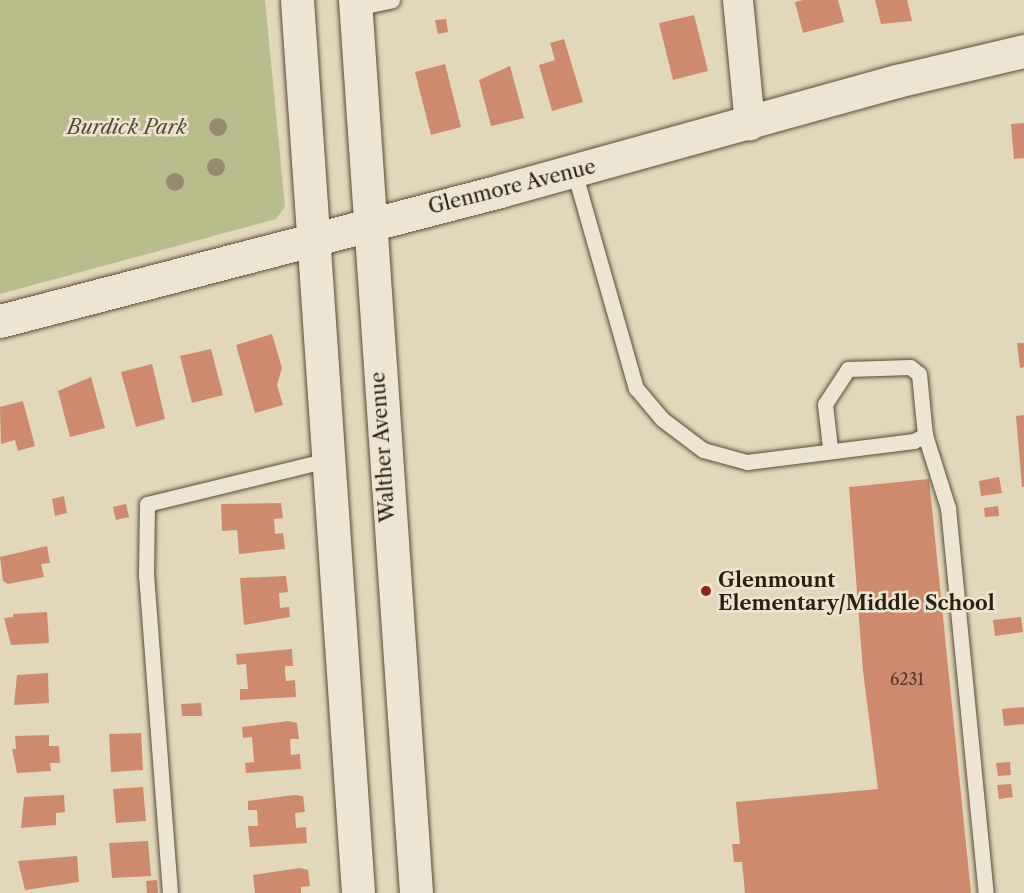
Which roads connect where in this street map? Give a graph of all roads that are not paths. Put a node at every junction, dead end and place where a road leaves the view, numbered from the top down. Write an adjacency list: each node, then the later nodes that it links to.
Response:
1 (297, 0): 9 (main road)
2 (392, 0): 4 (lane)
3 (738, 0): 6 (street)
4 (355, 4): 8 (main road, Walther Avenue)
5 (1024, 51): 6 (main road, Glenmore Avenue)
6 (750, 125): 7 (main road, Glenmore Avenue)
7 (574, 171): 8 (main road, Glenmore Avenue); 12 (lane)
8 (371, 222): 9 (main road, Glenmore Avenue); 16 (main road, Walther Avenue)
9 (312, 237): 10 (main road, Glenmore Avenue); 13 (main road)
10 (0, 321)
11 (925, 435): 12 (lane); 12 (lane); 17 (lane)
12 (830, 448)
13 (328, 460): 14 (lane); 15 (main road)
14 (170, 893)
15 (358, 893)
16 (416, 893)
17 (986, 893)

